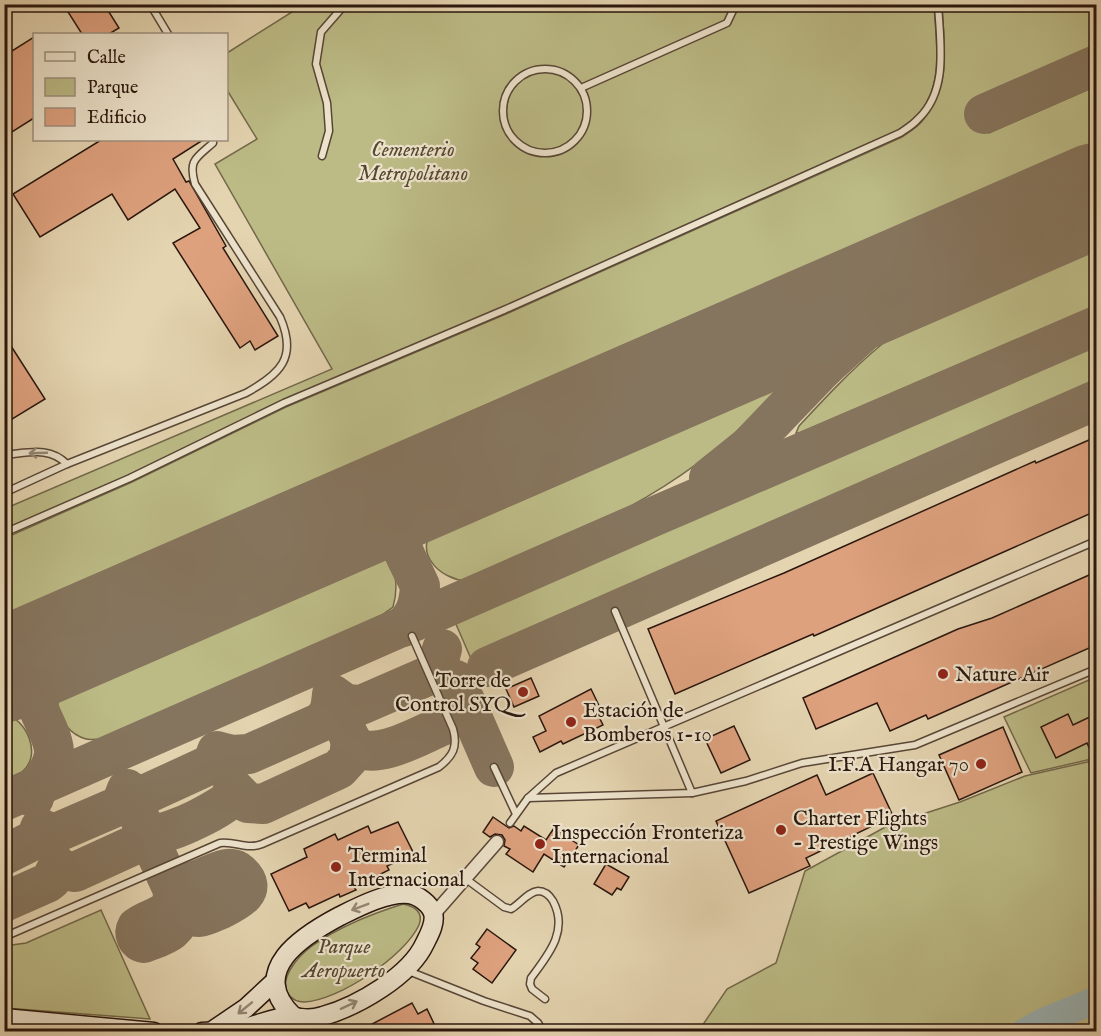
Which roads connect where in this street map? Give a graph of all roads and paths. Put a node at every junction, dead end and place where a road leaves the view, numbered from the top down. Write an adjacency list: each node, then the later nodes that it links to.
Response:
1 (150, 4): 5 (lane)
2 (349, 4): 8 (lane)
3 (736, 4): 6 (lane)
4 (938, 4): 12 (lane)
5 (167, 33)
6 (581, 88): 6 (lane)
7 (213, 141): 10 (lane)
8 (322, 156)
9 (4, 455): 10 (lane, one-way to 9)
10 (67, 464): 11 (lane)
11 (4, 493)
12 (4, 533)
13 (1096, 541): 17 (lane)
14 (615, 611): 17 (lane)
15 (412, 636): 26 (lane)
16 (1096, 669): 19 (lane)
17 (664, 726): 19 (lane); 20 (lane)
18 (494, 767): 21 (lane)
19 (692, 793): 20 (lane)
20 (528, 798): 21 (lane)
21 (516, 814): 22 (lane)
22 (510, 824)
23 (497, 842): 24 (street)
24 (466, 879): 25 (street); 29 (lane)
25 (434, 914): 27 (main road); 28 (main road, one-way to 28)
26 (4, 937)
27 (405, 970): 31 (main road, one-way to 27); 34 (lane)
28 (274, 982): 31 (main road); 32 (main road, one-way to 32)
29 (545, 999)
30 (4, 1018): 33 (main road)
31 (299, 1020): 32 (main road)
32 (207, 1031)
33 (154, 1032)
34 (543, 1032)

